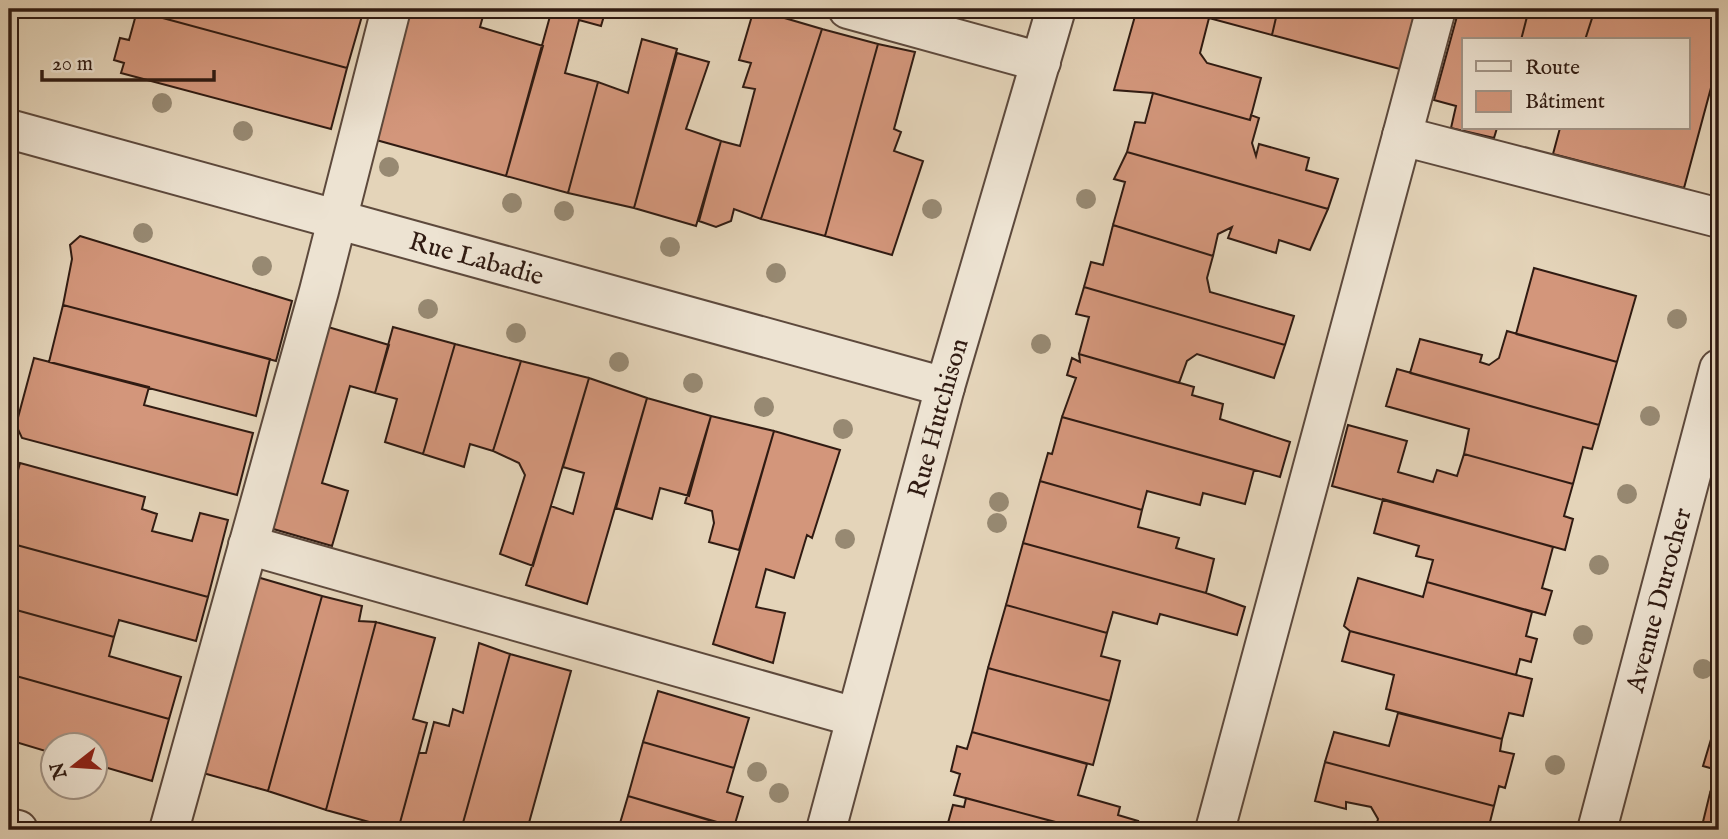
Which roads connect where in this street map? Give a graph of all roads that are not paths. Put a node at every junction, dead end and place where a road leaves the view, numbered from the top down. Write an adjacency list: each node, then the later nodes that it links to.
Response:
1 (391, 9): 9 (street)
2 (848, 9): 5 (street)
3 (1056, 9): 5 (street, Rue Hutchison)
4 (1436, 9): 7 (street)
5 (1041, 62): 11 (street, Rue Hutchison)
6 (9, 129): 9 (street, Rue Labadie)
7 (1402, 136): 8 (street); 18 (street)
8 (1719, 218)
9 (335, 220): 11 (street, Rue Labadie); 12 (street)
10 (1719, 369): 19 (street, Avenue Durocher)
11 (945, 387): 13 (street, Rue Hutchison)
12 (248, 545): 13 (street); 16 (street)
13 (855, 717): 17 (street, Rue Hutchison)
14 (9, 828): 15 (street)
15 (18, 830)
16 (169, 830)
17 (826, 830)
18 (1215, 830)
19 (1597, 830)

